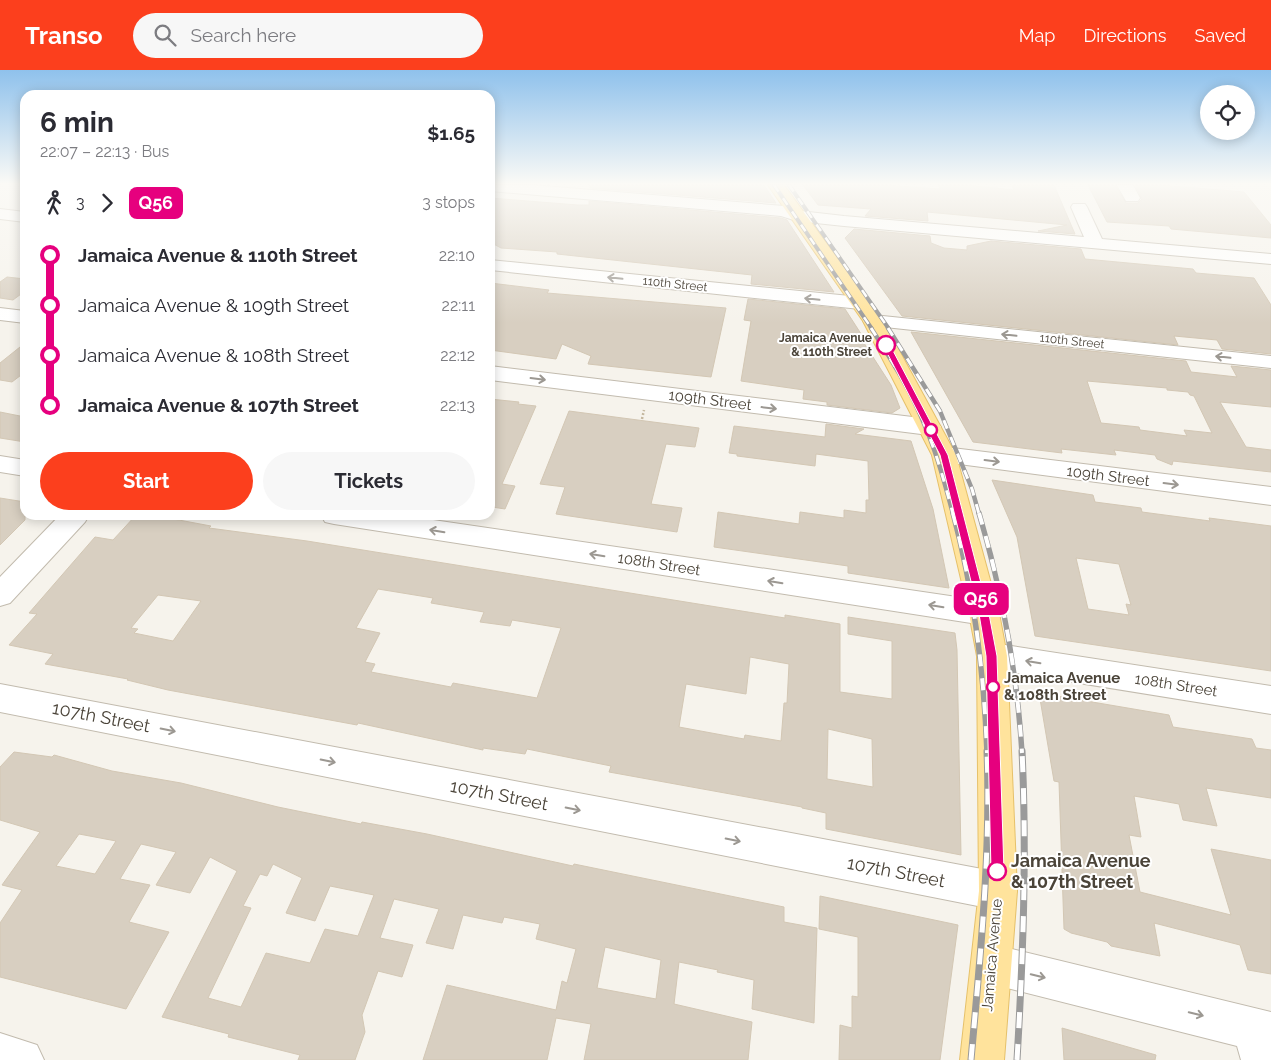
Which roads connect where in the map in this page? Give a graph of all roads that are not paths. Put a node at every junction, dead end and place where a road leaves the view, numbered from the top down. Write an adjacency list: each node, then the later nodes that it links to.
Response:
1 (808, 231): 7 (main road, Jamaica Avenue)
2 (959, 231): 4 (street)
3 (1090, 231): 4 (street)
4 (1096, 244): 5 (street)
5 (1271, 259)
6 (495, 266): 7 (street, 110th Street, one-way to 6)
7 (866, 312): 10 (street, 110th Street, one-way to 7); 12 (main road, Jamaica Avenue)
8 (0, 314): 9 (street)
9 (20, 316)
10 (1271, 362)
11 (495, 374): 12 (street, 109th Street, one-way to 12)
12 (929, 427): 13 (main road, Jamaica Avenue)
13 (944, 455): 16 (street, 109th Street, one-way to 16); 20 (main road, Jamaica Avenue)
14 (0, 464): 15 (street)
15 (20, 467)
16 (1271, 496)
17 (71, 520): 19 (street)
18 (367, 520): 20 (street, 108th Street, one-way to 18)
19 (0, 595)
20 (984, 614): 21 (main road, Jamaica Avenue)
21 (992, 656): 23 (street, 108th Street, one-way to 21); 24 (main road, Jamaica Avenue)
22 (0, 698): 24 (street, 107th Street, one-way to 24)
23 (1271, 700)
24 (998, 891): 25 (main road, Jamaica Avenue)
25 (991, 964): 26 (street, one-way to 26); 29 (main road, Jamaica Avenue)
26 (1262, 1040)
27 (0, 1054): 28 (street)
28 (22, 1060)
29 (982, 1060)

